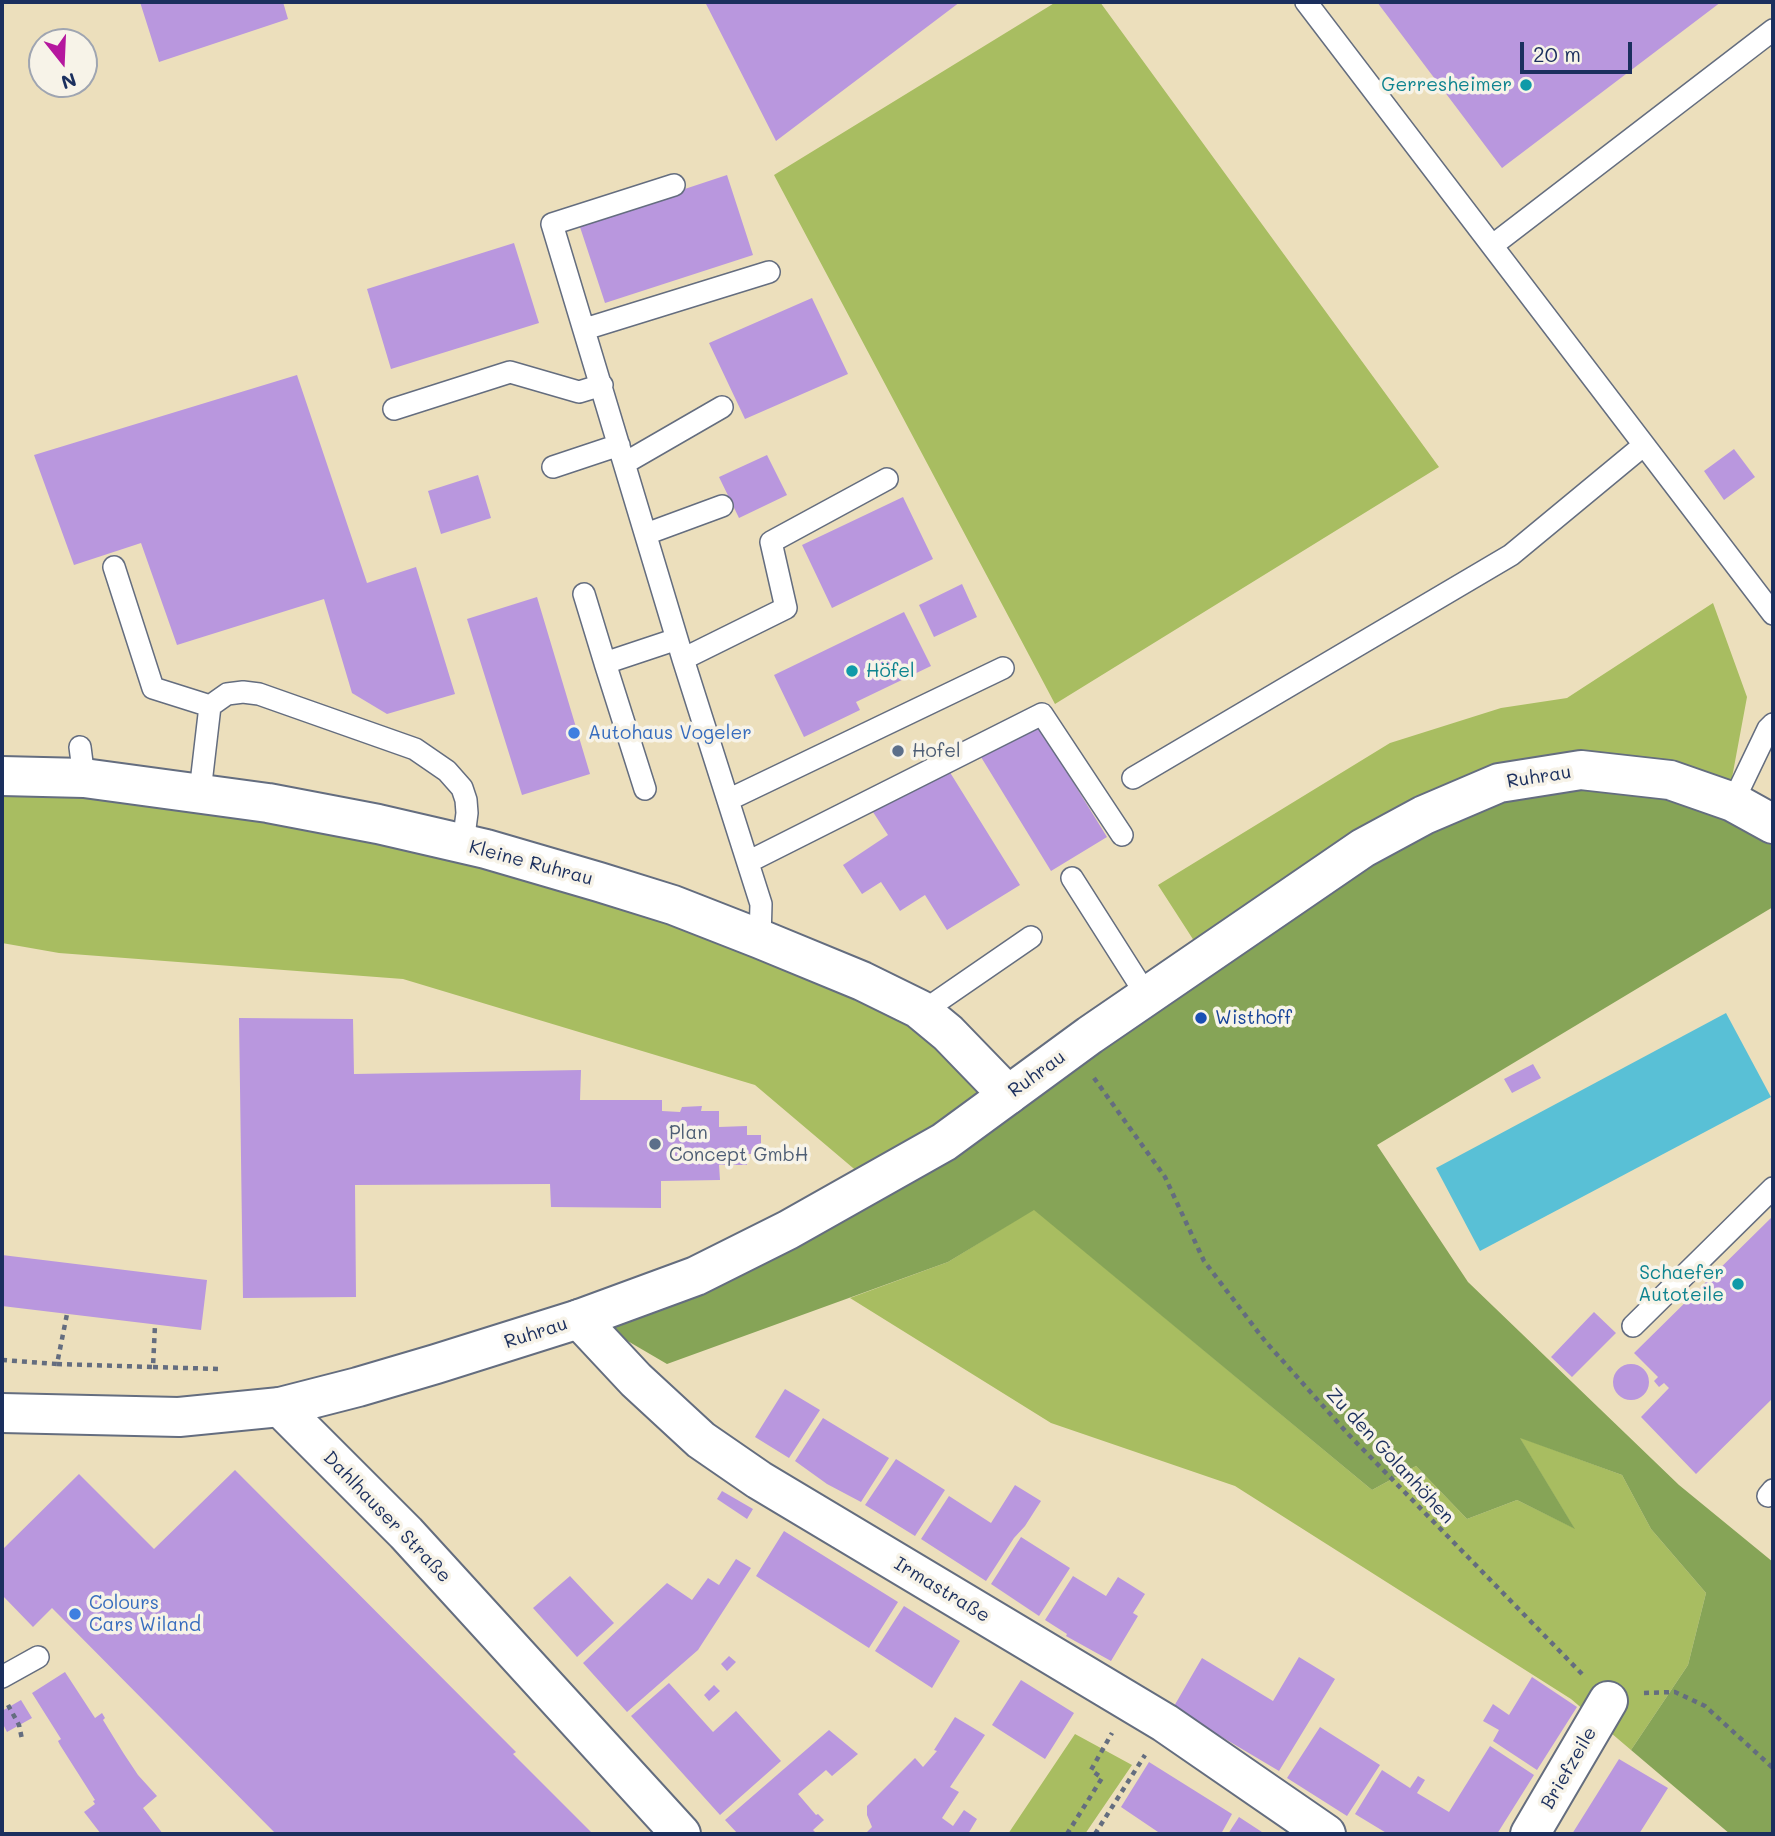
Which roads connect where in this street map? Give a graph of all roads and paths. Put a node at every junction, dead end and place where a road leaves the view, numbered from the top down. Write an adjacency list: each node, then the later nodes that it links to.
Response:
1 (1306, 2): 4 (lane)
2 (1773, 30): 4 (lane)
3 (674, 185): 6 (lane)
4 (1493, 245): 10 (lane)
5 (769, 272): 6 (lane)
6 (585, 329): 7 (lane)
7 (602, 385): 9 (lane); 11 (lane)
8 (722, 407): 11 (lane)
9 (394, 409)
10 (1644, 445): 18 (lane); 26 (lane)
11 (622, 454): 12 (lane); 15 (lane)
12 (553, 467)
13 (887, 479): 20 (lane)
14 (722, 506): 15 (lane)
15 (646, 534): 19 (lane)
16 (114, 567): 23 (lane)
17 (584, 594): 21 (lane)
18 (1772, 609)
19 (677, 639): 20 (lane); 21 (lane)
20 (684, 659): 29 (lane)
21 (605, 663): 27 (lane)
22 (1003, 668): 29 (lane)
23 (210, 706): 28 (lane); 33 (lane)
24 (1773, 724): 30 (lane)
25 (2, 776): 28 (street, Kleine Ruhrau)
26 (1133, 778)
27 (645, 789)
28 (200, 792): 33 (street, Kleine Ruhrau)
29 (728, 800): 34 (lane)
30 (1733, 802): 31 (street, Ruhrau); 38 (street, Ruhrau)
31 (1773, 824)
32 (1122, 835): 34 (lane)
33 (463, 844): 37 (street, Kleine Ruhrau)
34 (748, 862): 37 (lane)
35 (1072, 878): 38 (lane)
36 (1031, 937): 39 (lane)
37 (760, 939): 39 (street, Kleine Ruhrau)
38 (1147, 996): 40 (street, Ruhrau)
39 (922, 1012): 41 (street, Kleine Ruhrau)
40 (1071, 1049): 41 (street, Ruhrau); 55 (path, Zu den Golanhöhen)
41 (1008, 1095): 44 (street, Ruhrau)
42 (1773, 1188): 46 (lane)
43 (67, 1314): 48 (path)
44 (579, 1319): 51 (street, Ruhrau); 57 (street, Irmastraße)
45 (155, 1325): 49 (path)
46 (1633, 1326)
47 (2, 1360): 48 (path)
48 (57, 1364): 49 (path)
49 (153, 1367): 50 (path)
50 (220, 1369)
51 (280, 1407): 52 (street); 61 (street, Dahlhauser Straße)
52 (2, 1413)
53 (38, 1657): 54 (lane)
54 (2, 1678)
55 (1608, 1701): 60 (path); 65 (street, Briefzeile)
56 (9, 1707): 59 (path)
57 (1165, 1723): 63 (path); 64 (street, Irmastraße)
58 (1112, 1734): 62 (path)
59 (22, 1739)
60 (1773, 1768)
61 (681, 1834)
62 (1067, 1834)
63 (1095, 1834)
64 (1326, 1834)
65 (1530, 1834)

